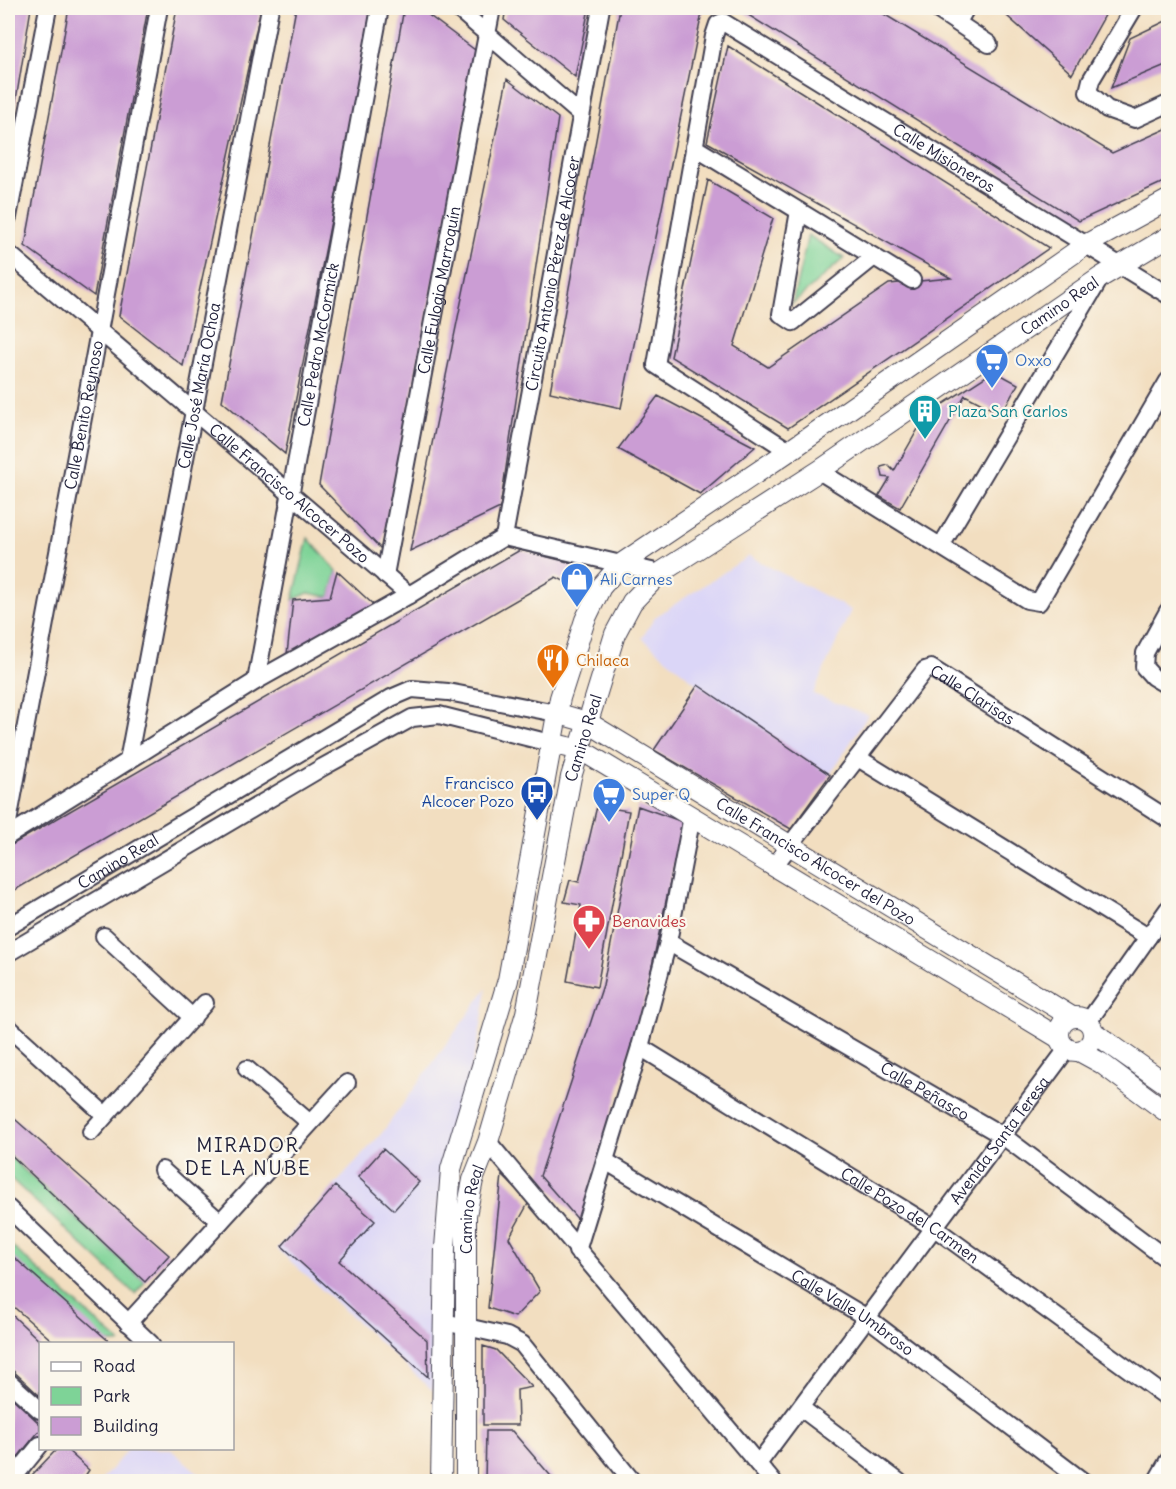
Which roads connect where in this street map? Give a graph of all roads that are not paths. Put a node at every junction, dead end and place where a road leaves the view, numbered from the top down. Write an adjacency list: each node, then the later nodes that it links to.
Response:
1 (48, 8): 18 (street)
2 (159, 8): 27 (street, Calle Benito Reynoso)
3 (270, 8): 29 (street, Calle José María Ochoa)
4 (380, 8): 32 (street, Calle Pedro McCormick)
5 (457, 8): 11 (street)
6 (492, 8): 11 (street, Calle Eulogio Marroquín)
7 (601, 8): 14 (street, Circuito Antonio Pérez de Alcocer)
8 (935, 8): 10 (street)
9 (1134, 8): 13 (street)
10 (962, 15): 12 (street)
11 (487, 34): 14 (street); 37 (street, Calle Eulogio Marroquín)
12 (988, 44)
13 (1168, 104)
14 (580, 114): 33 (street, Circuito Antonio Pérez de Alcocer)
15 (694, 147): 17 (street); 20 (street, Calle Misioneros); 30 (street)
16 (1168, 200): 20 (street, Camino Real)
17 (799, 212): 22 (street); 22 (street)
18 (8, 217)
19 (1168, 237): 23 (street, Camino Real)
20 (1087, 244): 23 (street, Calle Misioneros); 30 (street, Camino Real)
21 (8, 253): 27 (street, Calle Francisco Alcocer Pozo)
22 (874, 257): 25 (street)
23 (1121, 265): 24 (street, Camino Real); 26 (street, Calle Misioneros)
24 (1101, 277): 31 (street, Camino Real); 34 (street)
25 (912, 280)
26 (1168, 295)
27 (100, 330): 29 (street, Calle Francisco Alcocer Pozo); 50 (street, Calle Benito Reynoso)
28 (1168, 381): 34 (street)
29 (193, 409): 32 (street, Calle Francisco Alcocer Pozo); 47 (street, Calle José María Ochoa)
30 (789, 451): 35 (street, Camino Real)
31 (819, 471): 34 (street); 36 (street, Camino Real)
32 (289, 492): 37 (street, Calle Francisco Alcocer Pozo); 40 (street, Calle Pedro McCormick)
33 (504, 537): 35 (street); 38 (street)
34 (941, 546)
35 (621, 564): 36 (street); 42 (street, Camino Real)
36 (660, 573): 43 (street, Camino Real)
37 (385, 574): 38 (street, Calle Francisco Alcocer Pozo)
38 (409, 595): 40 (street)
39 (1168, 611): 41 (street)
40 (255, 681): 47 (street)
41 (1168, 686)
42 (556, 713): 43 (street, Calle Francisco Alcocer del Pozo); 44 (street, Camino Real); 55 (street, Camino Real)
43 (587, 722): 45 (street, Camino Real); 52 (street, Calle Francisco Alcocer del Pozo)
44 (550, 743): 45 (street, Calle Francisco Alcocer del Pozo); 59 (street, Camino Real); 83 (street, Camino Real)
45 (580, 750): 48 (street, Calle Francisco Alcocer del Pozo); 74 (street, Camino Real)
46 (858, 758): 49 (street, Calle Clarisas); 52 (street, Calle Clarisas); 57 (street)
47 (128, 761): 51 (street)
48 (692, 816): 53 (street, Calle Francisco Alcocer del Pozo); 58 (street)
49 (1168, 819)
50 (8, 822)
51 (8, 836)
52 (789, 846): 53 (street, Calle Clarisas); 62 (street, Calle Francisco Alcocer del Pozo)
53 (774, 866): 64 (street, Calle Francisco Alcocer del Pozo)
54 (1168, 909): 57 (street)
55 (8, 927)
56 (104, 936): 61 (street)
57 (1148, 937): 62 (street)
58 (668, 942): 65 (street); 73 (street, Calle Peñasco)
59 (8, 953)
60 (206, 1003): 61 (street)
61 (193, 1018): 70 (street)
62 (1084, 1023): 64 (street); 64 (street); 68 (street, Calle Francisco Alcocer del Pozo)
63 (8, 1027): 70 (street)
64 (1068, 1046): 69 (street, Calle Francisco Alcocer del Pozo); 73 (street, Avenida Santa Teresa)
65 (640, 1047): 75 (street); 79 (street, Calle Pozo del Carmen)
66 (247, 1069): 71 (street)
67 (348, 1083): 71 (street)
68 (1168, 1085)
69 (1168, 1113)
70 (105, 1115): 72 (street)
71 (310, 1123): 78 (street)
72 (91, 1132)
73 (1003, 1136): 79 (street, Avenida Santa Teresa); 81 (street, Calle Peñasco)
74 (488, 1142): 80 (street); 85 (street, Camino Real)
75 (607, 1162): 80 (street); 82 (street, Calle Valle Umbroso)
76 (162, 1170): 78 (street)
77 (8, 1208): 84 (street)
78 (220, 1222): 84 (street)
79 (936, 1229): 82 (street, Avenida Santa Teresa); 88 (street, Calle Pozo del Carmen)
80 (577, 1251): 93 (street)
81 (1168, 1260)
82 (868, 1319): 89 (street, Avenida Santa Teresa); 100 (street, Calle Valle Umbroso)
83 (444, 1322): 85 (street); 95 (street, Camino Real)
84 (128, 1323): 86 (street)
85 (466, 1329): 96 (street, Camino Real); 97 (street)
86 (149, 1342)
87 (8, 1381): 90 (street)
88 (1168, 1398)
89 (801, 1408): 93 (street, Avenida Santa Teresa); 99 (street)
90 (39, 1409)
91 (39, 1447): 94 (street)
92 (1168, 1461): 101 (street)
93 (758, 1464): 98 (street)
94 (10, 1482)
95 (441, 1482)
96 (466, 1482)
97 (633, 1482)
98 (773, 1482)
99 (899, 1482)
100 (1084, 1482)
101 (1156, 1482)

